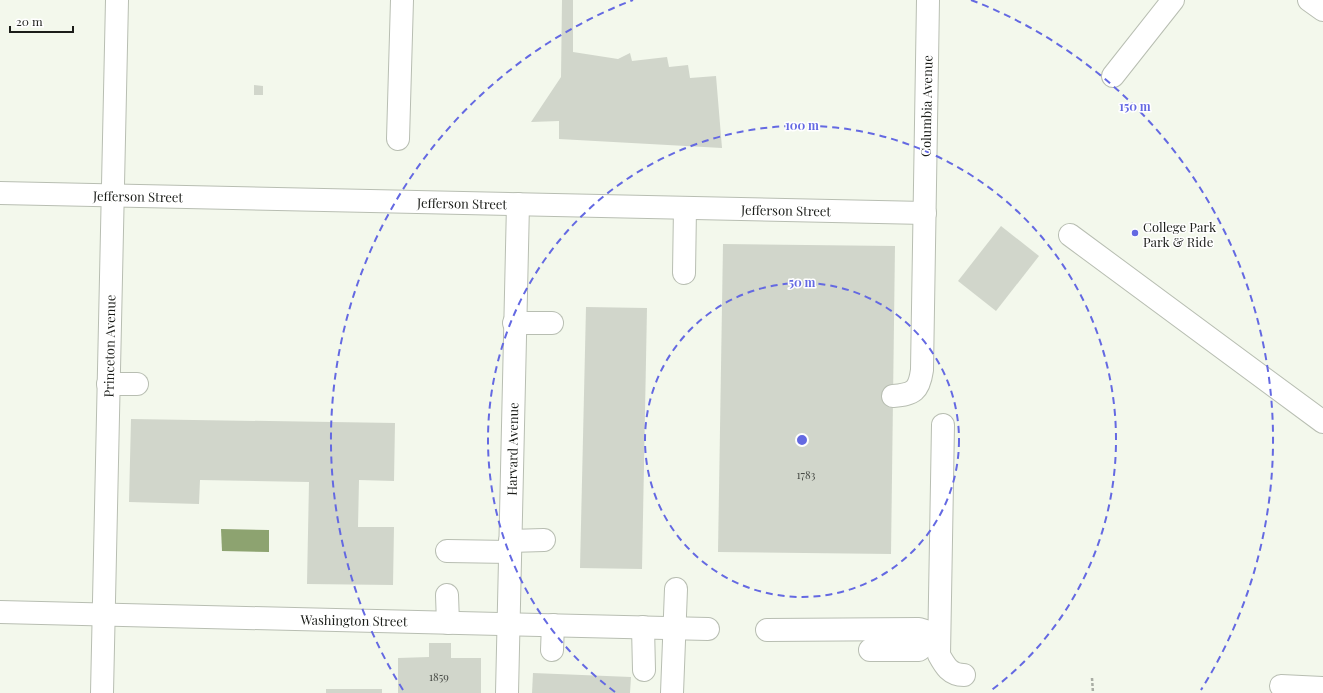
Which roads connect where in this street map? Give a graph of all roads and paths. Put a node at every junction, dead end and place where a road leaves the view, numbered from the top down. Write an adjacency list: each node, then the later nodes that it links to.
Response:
1 (117, 0): 10 (street, Princeton Avenue)
2 (402, 0): 8 (street)
3 (928, 0): 13 (street, Columbia Avenue)
4 (1173, 0): 7 (street)
5 (1309, 0): 6 (street)
6 (1323, 10)
7 (1113, 76)
8 (398, 139)
9 (0, 193): 10 (street, Jefferson Street)
10 (112, 196): 11 (street, Jefferson Street); 18 (street, Princeton Avenue)
11 (518, 204): 12 (street, Jefferson Street); 16 (street, Harvard Avenue)
12 (684, 208): 13 (street, Jefferson Street); 15 (street)
13 (925, 213): 20 (street, Columbia Avenue)
14 (1070, 235): 21 (street)
15 (684, 273)
16 (514, 323): 17 (street); 24 (street, Harvard Avenue)
17 (552, 323)
18 (108, 384): 19 (street); 29 (street, Princeton Avenue)
19 (137, 384)
20 (893, 396)
21 (1323, 422)
22 (942, 425): 37 (street)
23 (544, 540): 24 (street)
24 (510, 546): 25 (street); 31 (street, Harvard Avenue)
25 (447, 551)
26 (676, 589): 34 (street)
27 (447, 595): 30 (street)
28 (0, 612): 29 (street, Washington Street)
29 (103, 615): 30 (street, Washington Street); 44 (street, Princeton Avenue)
30 (448, 622): 31 (street, Washington Street)
31 (508, 624): 32 (street, Washington Street); 45 (street, Harvard Avenue)
32 (553, 625): 33 (street, Washington Street); 38 (street)
33 (643, 627): 34 (street, Washington Street); 39 (street)
34 (675, 628): 35 (street, Washington Street); 46 (street)
35 (708, 629)
36 (767, 630): 37 (street)
37 (939, 636): 40 (street)
38 (552, 650)
39 (644, 670)
40 (964, 675)
41 (1092, 678): 47 (path)
42 (1281, 686): 43 (street)
43 (1323, 688)
44 (102, 693)
45 (507, 693)
46 (672, 693)
47 (1093, 693)

